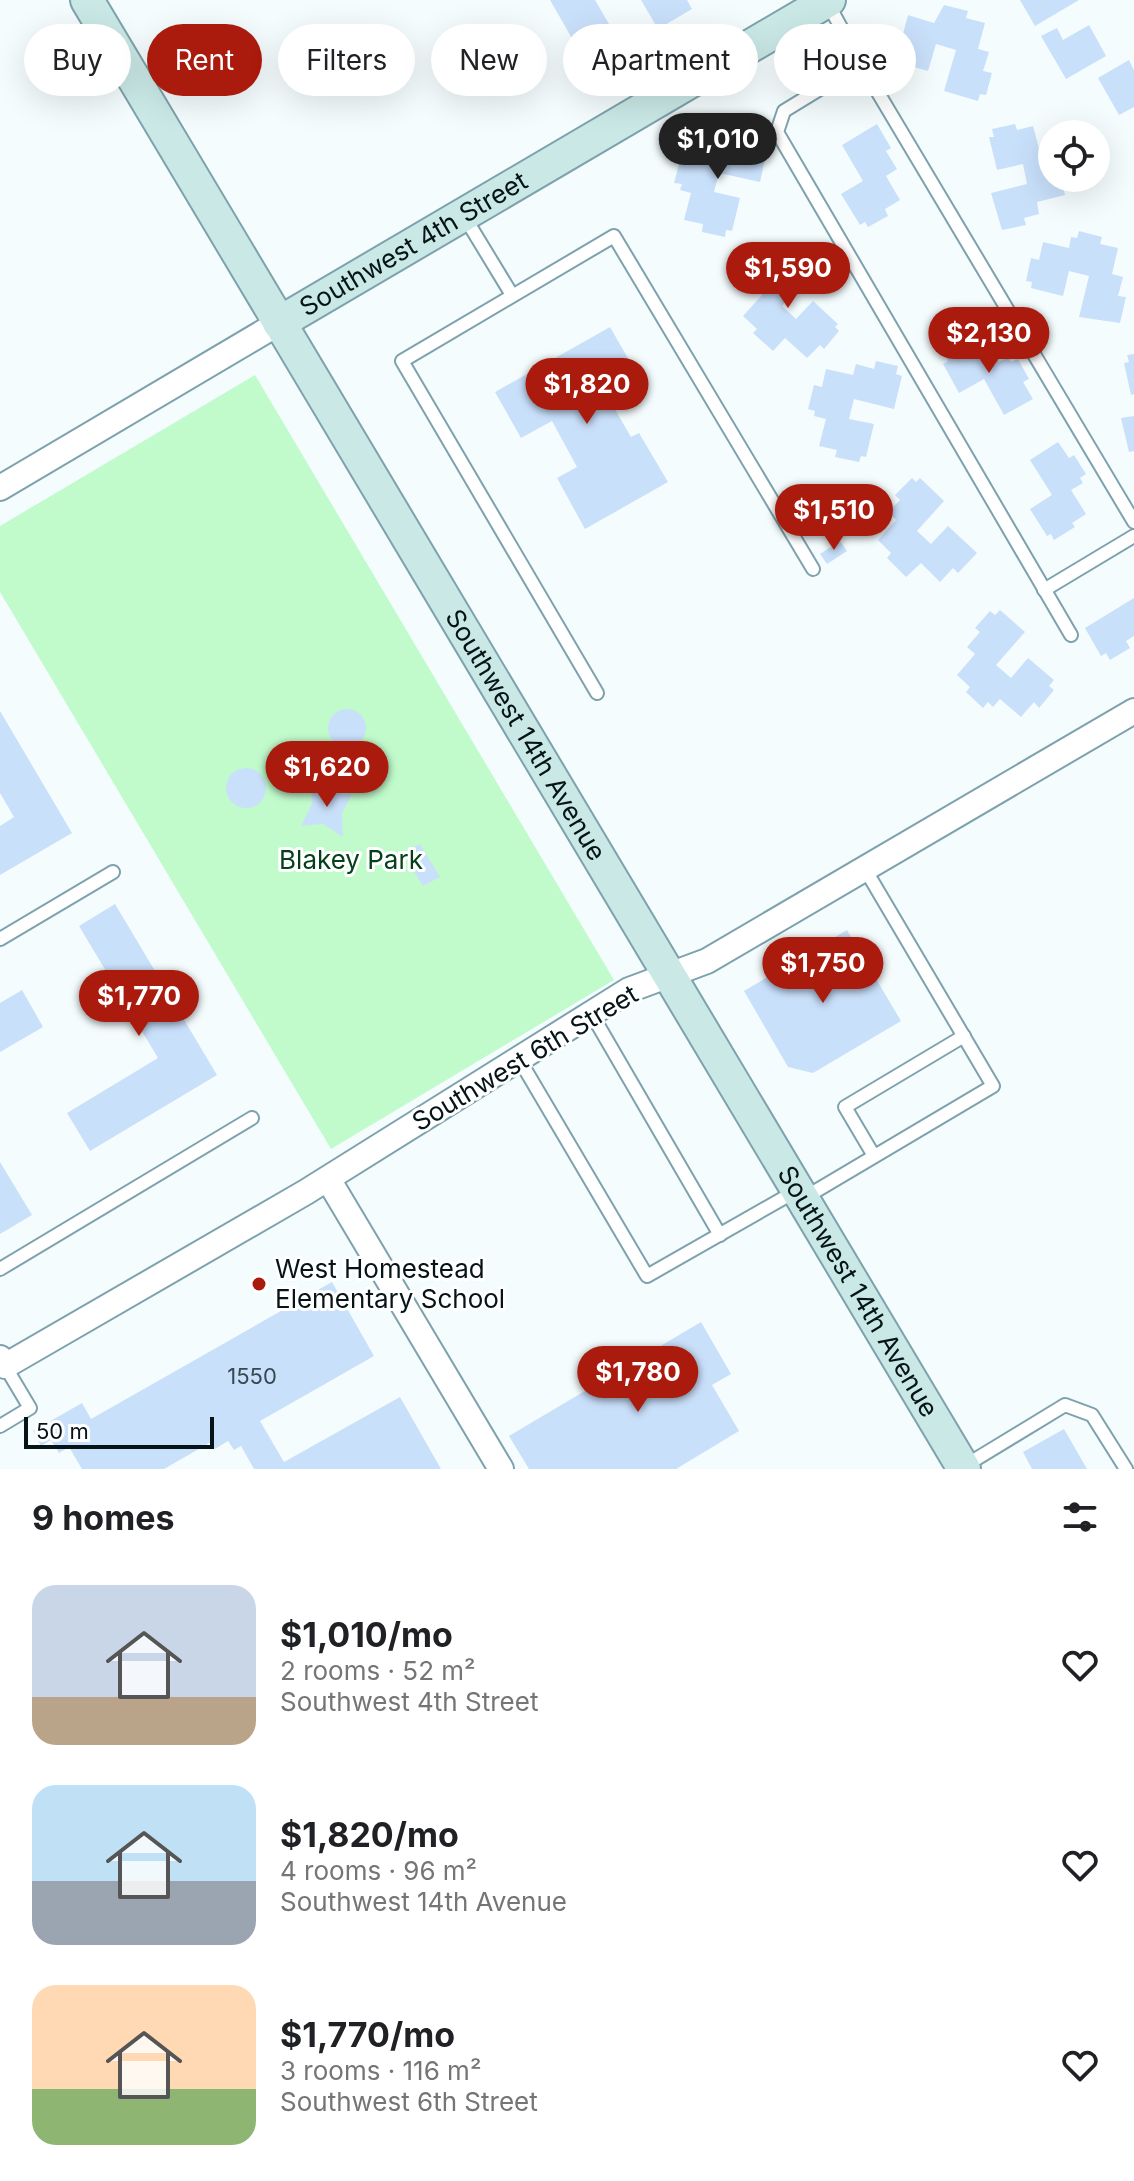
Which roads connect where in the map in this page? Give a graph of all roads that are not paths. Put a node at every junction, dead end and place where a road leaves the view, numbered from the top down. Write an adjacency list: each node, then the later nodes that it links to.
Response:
1 (87, 0): 8 (street, Southwest 14th Avenue)
2 (827, 1): 3 (lane); 6 (street, Southwest 4th Street)
3 (839, 24)
4 (809, 96): 13 (lane)
5 (880, 96): 10 (lane)
6 (463, 214): 7 (lane); 8 (street, Southwest 4th Street)
7 (512, 295): 12 (lane); 15 (lane)
8 (279, 323): 9 (street, Southwest 4th Street); 20 (street, Southwest 14th Avenue)
9 (0, 488)
10 (1134, 522)
11 (1134, 536): 13 (lane)
12 (813, 569)
13 (1044, 590): 14 (lane)
14 (1071, 635)
15 (597, 693)
16 (1134, 711): 17 (street, Southwest 6th Street)
17 (865, 869): 20 (street, Southwest 6th Street); 22 (lane)
18 (113, 872): 19 (lane)
19 (0, 939)
20 (668, 976): 21 (street, Southwest 6th Street); 27 (street, Southwest 14th Avenue)
21 (591, 1013): 23 (street, Southwest 6th Street); 28 (lane)
22 (964, 1036): 25 (lane); 25 (lane)
23 (519, 1059): 26 (street, Southwest 6th Street); 28 (lane)
24 (252, 1118): 29 (lane)
25 (874, 1156): 27 (lane)
26 (328, 1179): 30 (street, Southwest 6th Street); 33 (street)
27 (799, 1195): 28 (lane); 32 (street, Southwest 14th Avenue)
28 (720, 1235)
29 (0, 1269)
30 (2, 1362): 31 (lane)
31 (0, 1426)
32 (963, 1468): 34 (lane)
33 (501, 1469)
34 (1126, 1469)

